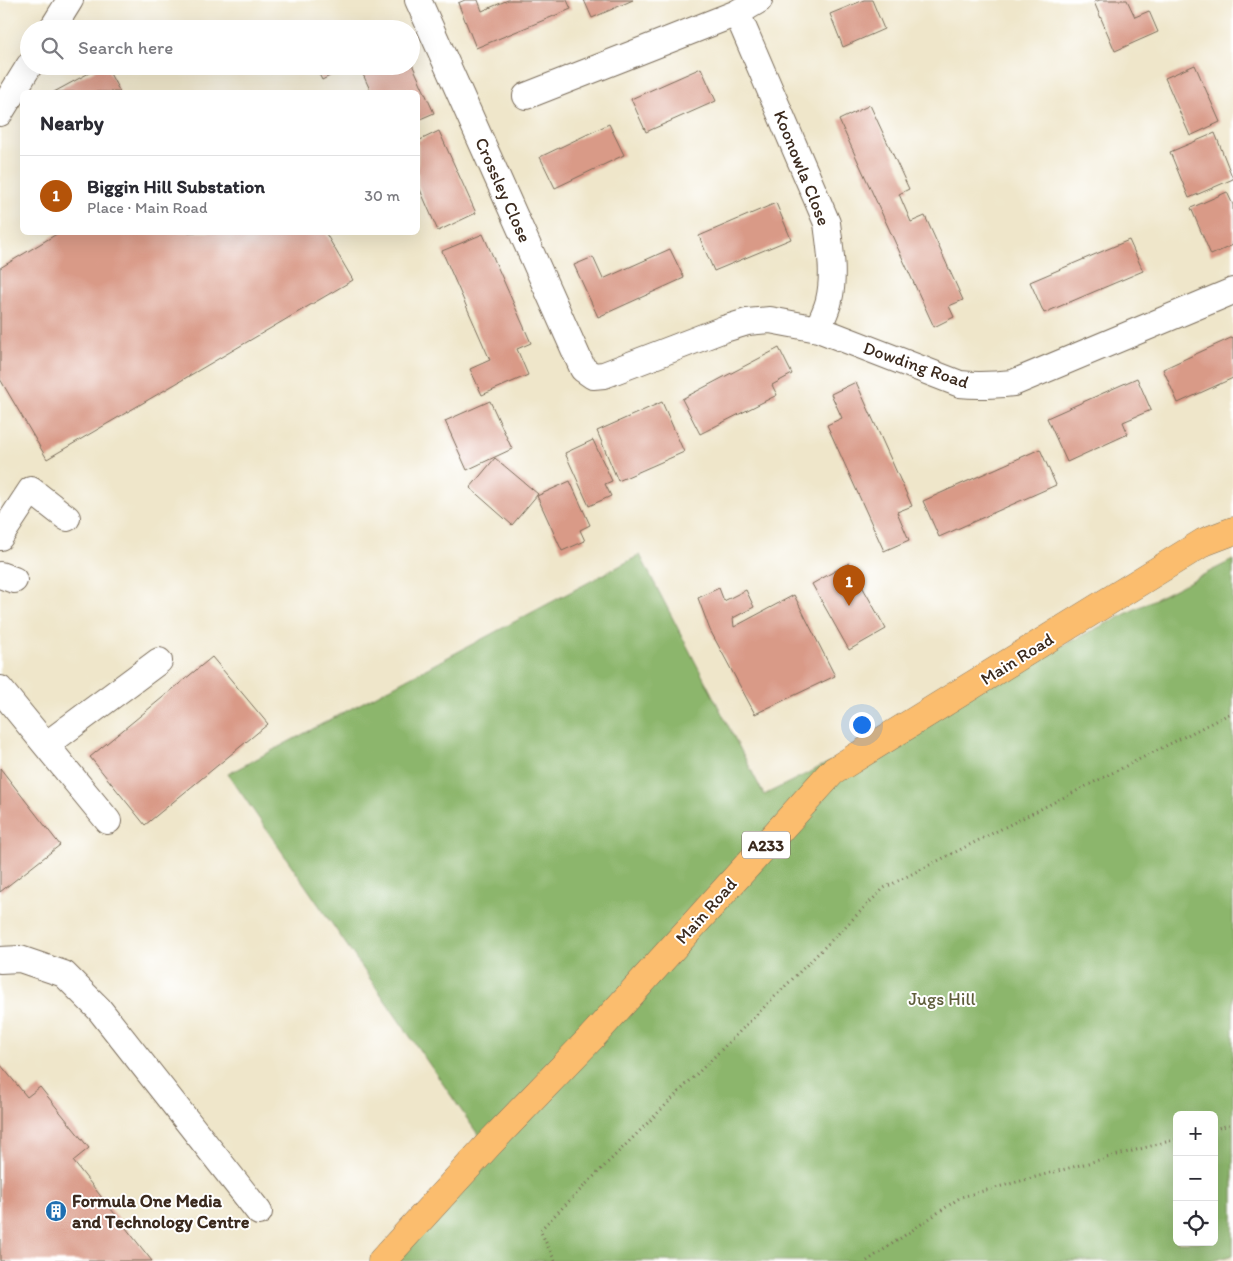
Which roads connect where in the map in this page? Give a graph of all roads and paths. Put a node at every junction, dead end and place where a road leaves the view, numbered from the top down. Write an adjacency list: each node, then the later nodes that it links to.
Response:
1 (70, 0): 5 (street)
2 (418, 0): 11 (street, Crossley Close)
3 (759, 0): 4 (street)
4 (737, 13): 7 (street); 10 (street, Koonowla Close)
5 (58, 20)
6 (24, 75): 8 (street)
7 (526, 96)
8 (0, 114)
9 (1233, 292): 10 (street, Dowding Road)
10 (818, 330): 11 (street, Dowding Road)
11 (593, 376)
12 (67, 518): 14 (street)
13 (1233, 531): 25 (main road, Main Road / A233)
14 (0, 537)
15 (159, 661): 18 (street)
16 (0, 689): 18 (street)
17 (1233, 712): 26 (path)
18 (46, 745): 19 (street)
19 (108, 821)
20 (0, 960): 24 (street)
21 (1233, 1124): 22 (path)
22 (1218, 1128)
23 (1173, 1140): 27 (path)
24 (260, 1212)
25 (382, 1261)
26 (556, 1261)
27 (867, 1261)

